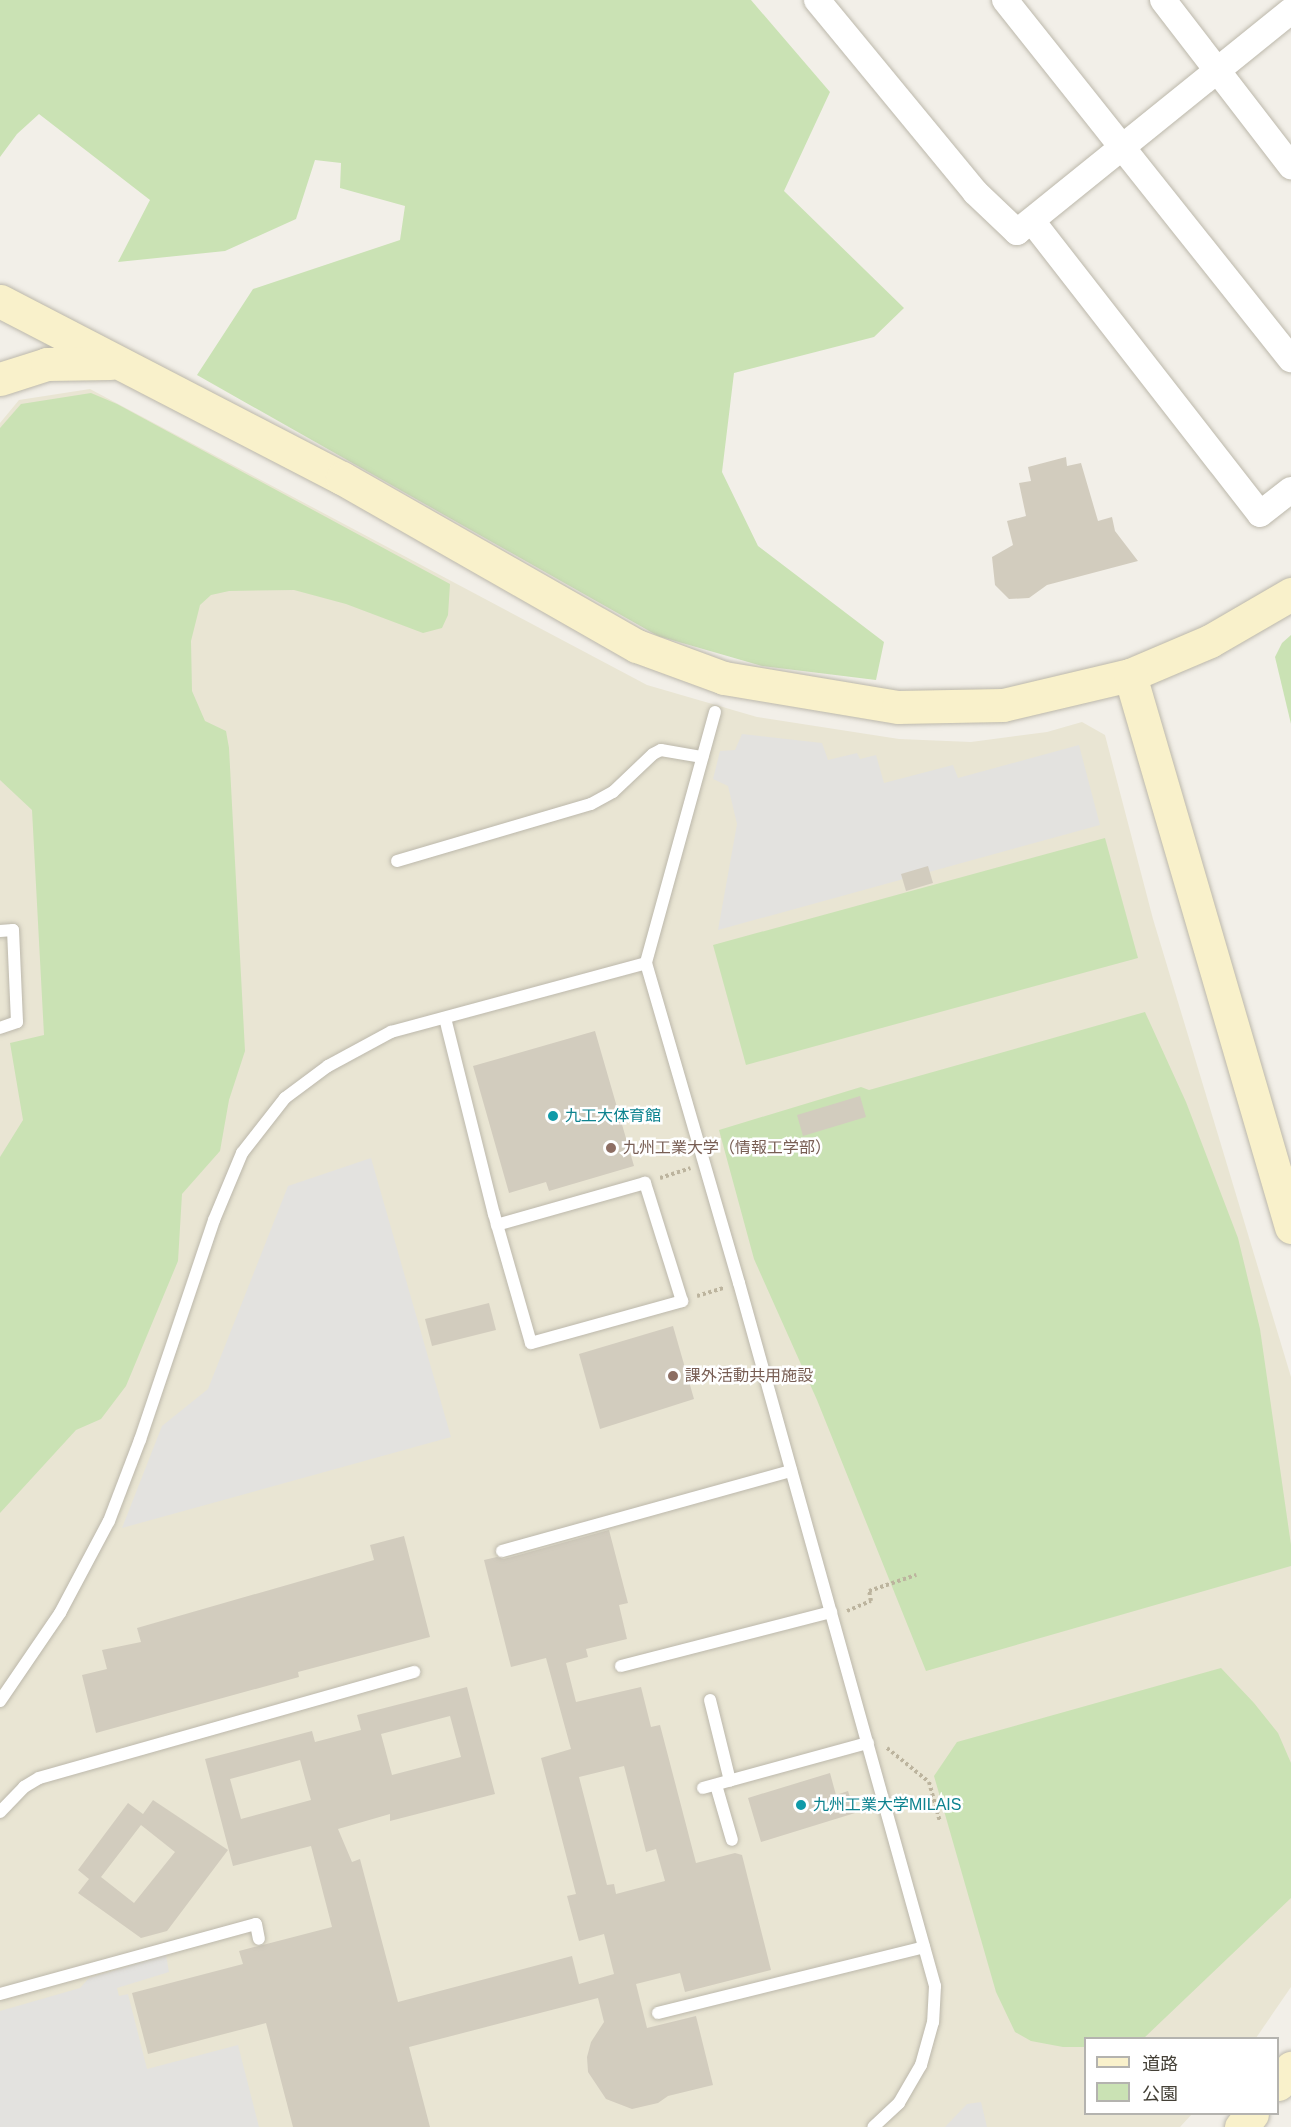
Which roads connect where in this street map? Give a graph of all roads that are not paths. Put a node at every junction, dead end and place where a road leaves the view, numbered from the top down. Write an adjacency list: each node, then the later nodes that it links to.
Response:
1 (817, 0): 8 (street)
2 (1005, 0): 6 (street)
3 (1163, 0): 5 (street)
4 (1291, 11): 5 (street)
5 (1217, 72): 6 (street); 7 (street)
6 (1122, 147): 8 (street); 10 (street)
7 (1291, 166)
8 (1032, 221): 13 (street)
9 (0, 302): 11 (street)
10 (1291, 359)
11 (116, 363): 12 (street); 15 (street)
12 (0, 380)
13 (1291, 490)
14 (1291, 594): 15 (street)
15 (1130, 675): 24 (street)
16 (715, 712): 17 (lane)
17 (702, 757): 18 (lane); 20 (lane)
18 (396, 861)
19 (0, 931): 22 (lane)
20 (646, 963): 21 (lane); 25 (lane)
21 (445, 1018): 23 (lane); 31 (lane)
22 (0, 1028)
23 (497, 1225): 23 (lane)
24 (1291, 1227)
25 (791, 1471): 26 (lane); 27 (lane)
26 (502, 1551)
27 (831, 1614): 28 (lane); 32 (lane)
28 (621, 1666)
29 (414, 1672): 36 (lane)
30 (710, 1700): 33 (lane)
31 (0, 1701)
32 (868, 1743): 33 (lane); 39 (lane)
33 (730, 1781): 34 (lane)
34 (716, 1785): 35 (lane); 37 (lane)
35 (703, 1788)
36 (0, 1812)
37 (732, 1840)
38 (259, 1939): 40 (lane)
39 (924, 1947): 41 (lane); 45 (lane)
40 (0, 1994)
41 (658, 2013)
42 (1291, 2068): 43 (street)
43 (1279, 2083)
44 (1251, 2115): 46 (street)
45 (873, 2127)
46 (1241, 2127)

